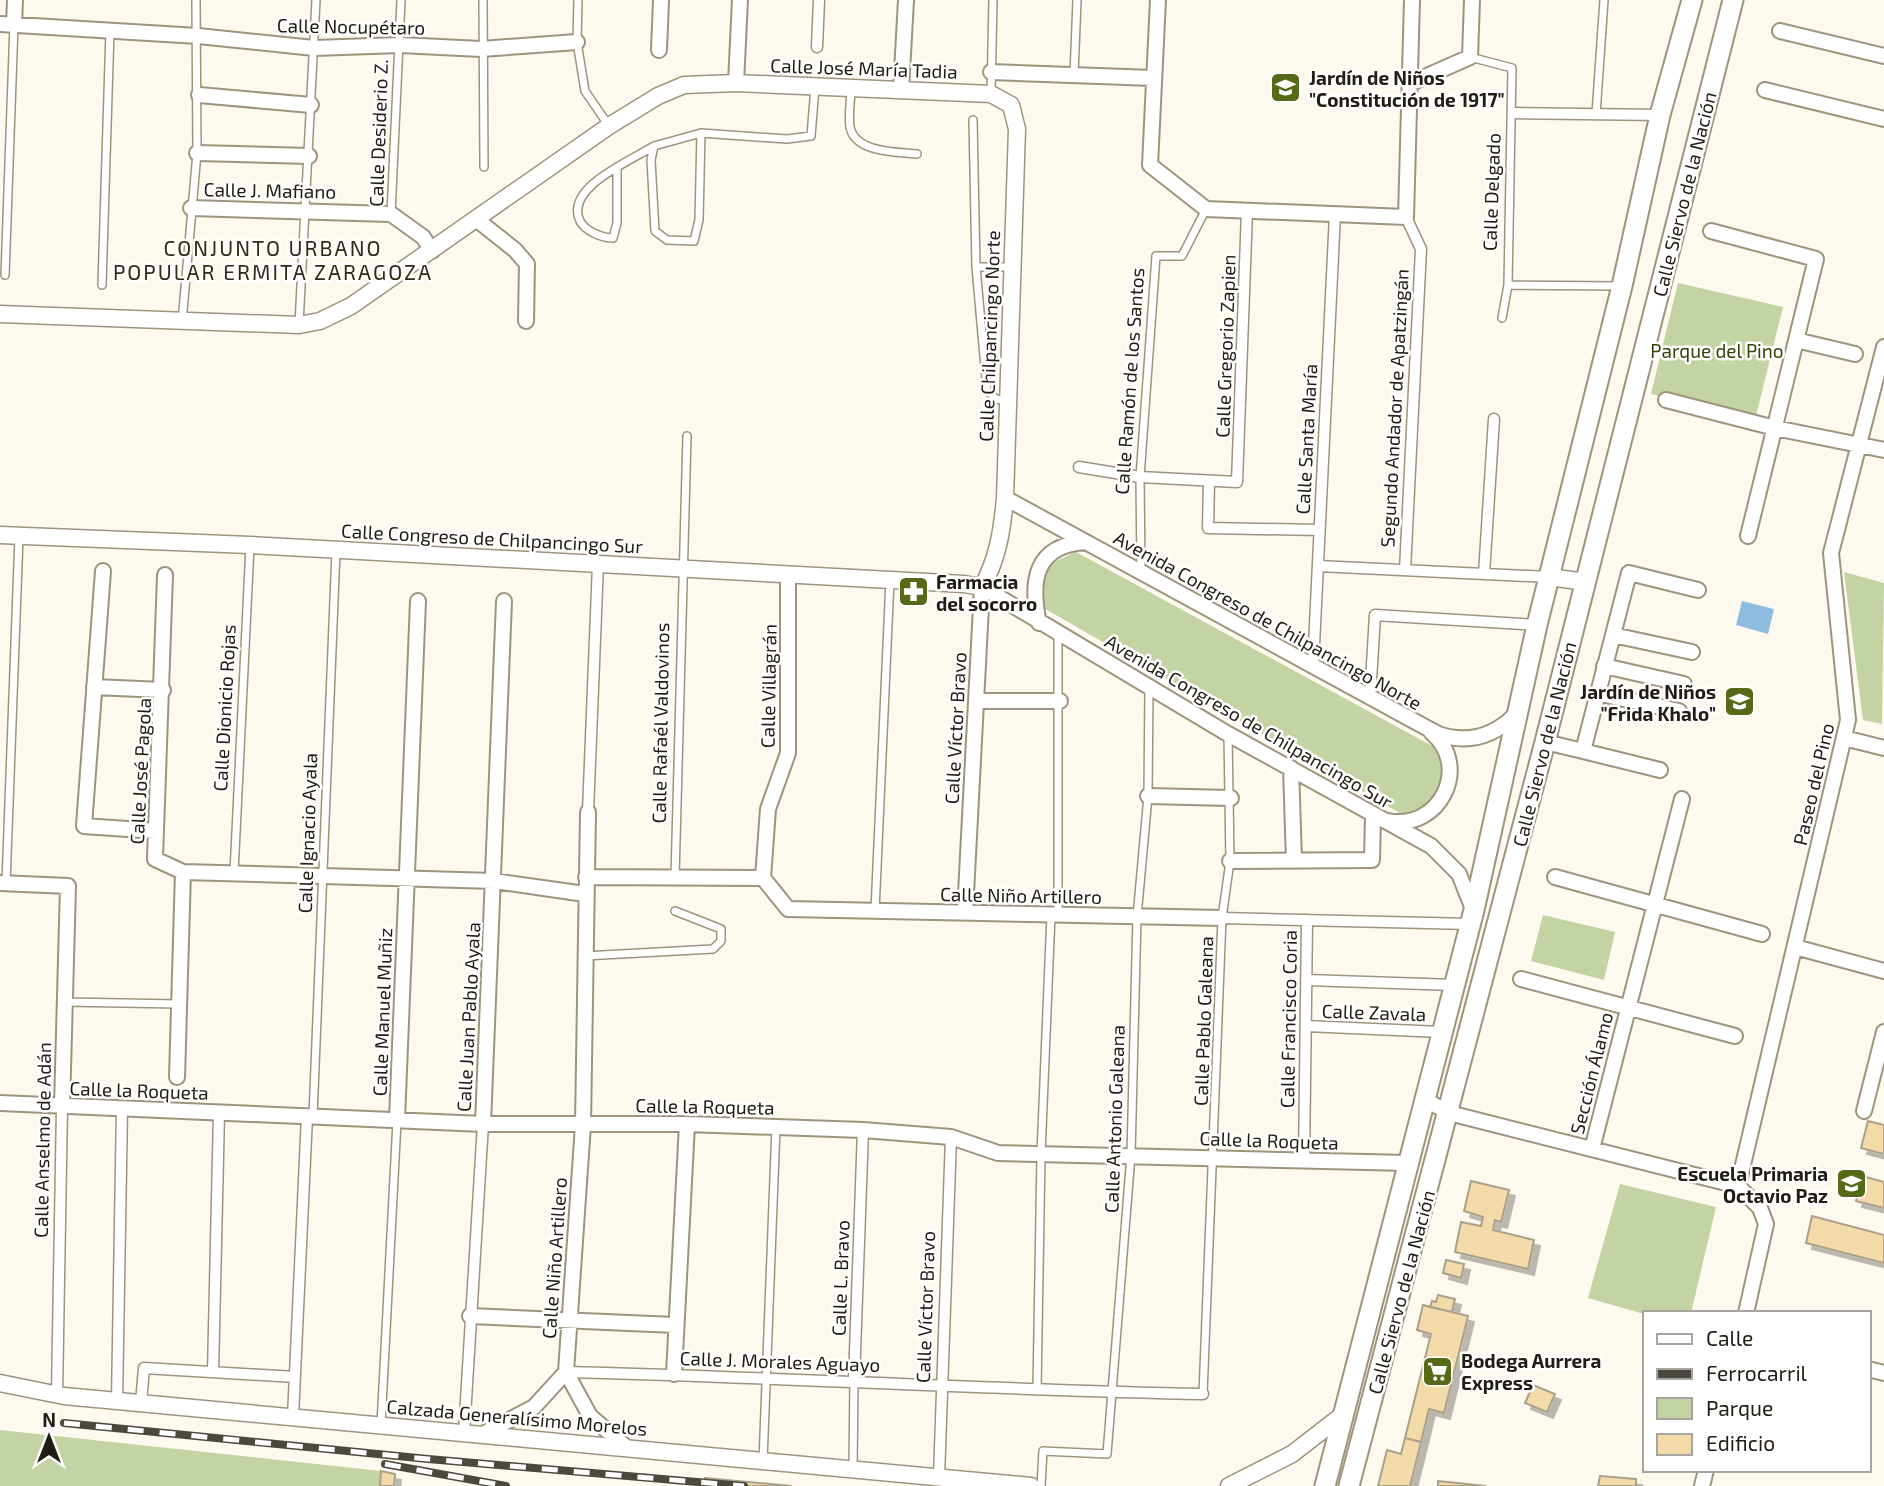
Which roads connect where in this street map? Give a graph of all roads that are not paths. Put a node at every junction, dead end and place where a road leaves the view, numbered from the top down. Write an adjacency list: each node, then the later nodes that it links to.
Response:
1 (15, 0): 19 (street)
2 (196, 0): 22 (lane)
3 (316, 0): 26 (lane)
4 (401, 0): 24 (lane, Calle Desiderio Z.)
5 (483, 0): 27 (lane)
6 (578, 0): 23 (lane)
7 (661, 0): 28 (street)
8 (740, 0): 34 (street)
9 (820, 0): 25 (street)
10 (906, 0): 38 (street)
11 (993, 0): 31 (lane)
12 (1077, 0): 32 (lane)
13 (1157, 0): 33 (street)
14 (1412, 0): 35 (street, Segundo Andador de Apatzingán)
15 (1472, 0): 30 (street)
16 (1604, 0): 44 (lane)
17 (1692, 0): 45 (main road, Calle Siervo de la Nación)
18 (1733, 0): 109 (main road, Calle Siervo de la Nación)
19 (7, 25): 20 (street, Calle Nocupétaro); 68 (lane)
20 (110, 31): 22 (street, Calle Nocupétaro); 69 (lane)
21 (1780, 31): 29 (street)
22 (198, 36): 26 (street, Calle Nocupétaro); 41 (lane)
23 (576, 43): 27 (street, Calle Nocupétaro); 48 (lane)
24 (400, 45): 26 (street, Calle Nocupétaro); 27 (street, Calle Nocupétaro); 60 (lane, Calle Desiderio Z.)
25 (817, 47)
26 (314, 48): 42 (lane)
27 (481, 49): 54 (lane)
28 (659, 50)
29 (1884, 56)
30 (1470, 58): 35 (street); 43 (lane, Calle Delgado)
31 (991, 72): 32 (street); 40 (lane)
32 (1074, 75): 33 (street)
33 (1153, 78): 57 (street)
34 (736, 83): 36 (street, Calle José María Tadia); 48 (street, Calle José María Tadia)
35 (1409, 84): 62 (street, Segundo Andador de Apatzingán)
36 (815, 87): 37 (street, Calle José María Tadia); 49 (lane)
37 (852, 88): 38 (street, Calle José María Tadia); 52 (lane)
38 (901, 90): 40 (street, Calle José María Tadia)
39 (1765, 90): 46 (street)
40 (991, 94): 67 (street, Calle Chilpancingo Norte)
41 (199, 95): 42 (street); 51 (lane)
42 (311, 105): 53 (lane)
43 (1513, 113): 44 (street); 70 (lane, Calle Delgado)
44 (1596, 114): 45 (street)
45 (1660, 115): 71 (main road, Calle Siervo de la Nación)
46 (1884, 119)
47 (973, 120): 66 (lane)
48 (609, 126): 63 (street, Calle José María Tadia)
49 (701, 133): 50 (lane); 50 (lane)
50 (654, 146): 55 (lane)
51 (197, 153): 53 (street); 56 (lane)
52 (917, 154)
53 (309, 156): 58 (lane)
54 (484, 167)
55 (617, 169): 55 (lane)
56 (191, 208): 58 (street, Calle J. Mafiano); 75 (lane)
57 (1206, 209): 59 (street); 88 (lane, Calle Ramón de los Santos)
58 (307, 210): 60 (street, Calle J. Mafiano); 76 (lane)
59 (1247, 211): 61 (street); 89 (street, Calle Gregorio Zapien)
60 (391, 214): 65 (street, Calle Desiderio Z.)
61 (1335, 214): 62 (street); 91 (street, Calle Santa María)
62 (1406, 217): 101 (street, Segundo Andador de Apatzingán)
63 (476, 219): 65 (street, Calle José María Tadia); 74 (street)
64 (1711, 231): 77 (street)
65 (432, 251): 76 (street, Calle José María Tadia)
66 (976, 267): 67 (lane); 81 (lane)
67 (1013, 267): 81 (street, Calle Chilpancingo Norte)
68 (5, 275)
69 (102, 285)
70 (1508, 285): 71 (lane); 73 (lane, Calle Delgado)
71 (1622, 286): 107 (main road, Calle Siervo de la Nación)
72 (0, 314): 75 (street, Calle José María Tadia)
73 (1502, 318)
74 (526, 321)
75 (181, 323): 76 (street, Calle José María Tadia)
76 (299, 325)
77 (1796, 340): 79 (street); 83 (street)
78 (1884, 347): 85 (street, Paseo del Pino)
79 (1855, 354)
80 (1665, 400): 83 (street)
81 (1008, 401): 90 (street, Calle Chilpancingo Norte)
82 (1494, 419): 104 (street)
83 (1775, 428): 85 (street); 94 (street)
84 (687, 436): 100 (lane, Calle Rafaél Valdovinos)
85 (1857, 445): 86 (street); 133 (street, Paseo del Pino)
86 (1884, 450)
87 (1079, 467): 88 (street)
88 (1140, 477): 89 (street); 103 (lane, Calle Ramón de los Santos)
89 (1209, 481): 91 (street)
90 (1005, 498): 95 (street, Avenida Congreso de Chilpancingo Norte); 110 (street, Calle Chilpancingo Norte)
91 (1320, 530): 99 (street, Calle Santa María)
92 (0, 535): 93 (street, Calle Congreso de Chilpancingo Sur)
93 (19, 536): 96 (street, Calle Congreso de Chilpancingo Sur); 144 (lane)
94 (1748, 536)
95 (1086, 542): 103 (street, Avenida Congreso de Chilpancingo Norte); 114 (street)
96 (250, 545): 97 (street, Calle Congreso de Chilpancingo Sur); 149 (lane, Calle Dionicio Rojas)
97 (337, 551): 98 (street, Calle Congreso de Chilpancingo Sur); 150 (lane, Calle Ignacio Ayala)
98 (598, 564): 100 (street, Calle Congreso de Chilpancingo Sur); 142 (street, Calle Niño Artillero)
99 (1318, 566): 101 (street); 119 (street, Calle Santa María)
100 (682, 570): 106 (street, Calle Congreso de Chilpancingo Sur); 153 (lane, Calle Rafaél Valdovinos)
101 (1405, 570): 104 (street)
102 (103, 571): 123 (street)
103 (1141, 572): 119 (street, Avenida Congreso de Chilpancingo Norte)
104 (1484, 574): 107 (street)
105 (165, 575): 124 (street, Calle José Pagola)
106 (788, 575): 108 (street, Calle Congreso de Chilpancingo Sur); 155 (street, Calle Villagrán)
107 (1549, 577): 109 (street); 115 (main road, Calle Siervo de la Nación)
108 (890, 580): 110 (street, Calle Congreso de Chilpancingo Sur); 161 (lane)
109 (1586, 582): 134 (main road, Calle Siervo de la Nación)
110 (982, 587): 114 (street, Avenida Congreso de Chilpancingo Sur); 127 (street, Calle Víctor Bravo)
111 (1698, 590): 117 (street)
112 (418, 601): 151 (street, Calle Manuel Muñiz)
113 (504, 601): 156 (street, Calle Juan Pablo Ayala)
114 (1039, 623): 116 (street, Avenida Congreso de Chilpancingo Sur)
115 (1537, 625): 126 (street); 130 (main road, Calle Siervo de la Nación)
116 (1058, 634): 122 (street, Avenida Congreso de Chilpancingo Sur); 128 (lane)
117 (1613, 635): 118 (street); 120 (street)
118 (1692, 652)
119 (1313, 666): 126 (street, Avenida Congreso de Chilpancingo Norte)
120 (1604, 666): 121 (street); 125 (street)
121 (1684, 684)
122 (1149, 686): 132 (street, Avenida Congreso de Chilpancingo Sur); 139 (lane, Calle Antonio Galeana)
123 (94, 687): 124 (street); 145 (street)
124 (163, 690): 145 (street, Calle José Pagola)
125 (1596, 693): 129 (street); 136 (street)
126 (1370, 697): 131 (street, Avenida Congreso de Chilpancingo Norte)
127 (976, 701): 128 (street); 162 (street, Calle Víctor Bravo)
128 (1060, 701): 163 (lane)
129 (1679, 711)
130 (1515, 715): 131 (street, Avenida Congreso de Chilpancingo Norte); 165 (main road, Calle Siervo de la Nación)
131 (1427, 729): 143 (street)
132 (1228, 734): 137 (street, Avenida Congreso de Chilpancingo Sur); 140 (lane, Calle Pablo Galeana)
133 (1844, 738): 135 (street); 169 (street, Paseo del Pino)
134 (1545, 742): 136 (street); 189 (main road, Calle Siervo de la Nación)
135 (1884, 748)
136 (1583, 751): 138 (street)
137 (1291, 768): 143 (street, Avenida Congreso de Chilpancingo Sur); 147 (street)
138 (1660, 771)
139 (1148, 796): 140 (street); 164 (lane, Calle Antonio Galeana)
140 (1231, 798): 146 (lane, Calle Pablo Galeana)
141 (1682, 799): 159 (street, Sección Álamo)
142 (588, 813): 152 (street, Calle Niño Artillero)
143 (1374, 816): 147 (street); 165 (street, Avenida Congreso de Chilpancingo Sur)
144 (4, 830): 157 (lane)
145 (156, 831): 148 (street, Calle José Pagola)
146 (1230, 861): 147 (street); 166 (lane, Calle Pablo Galeana)
147 (1294, 861)
148 (183, 872): 149 (street); 176 (street)
149 (234, 873): 150 (street)
150 (323, 875): 151 (street); 190 (lane, Calle Ignacio Ayala)
151 (407, 877): 156 (street); 191 (street, Calle Manuel Muñiz)
152 (586, 877): 153 (street); 158 (street, Calle Niño Artillero)
153 (675, 877): 155 (street)
154 (1555, 877): 159 (street)
155 (763, 878): 161 (street, Calle Niño Artillero)
156 (494, 881): 158 (street); 192 (street, Calle Juan Pablo Ayala)
157 (3, 883): 175 (street, Calle Anselmo de Adán)
158 (585, 894): 170 (street, Calle Niño Artillero)
159 (1654, 904): 168 (street); 177 (street, Sección Álamo)
160 (675, 911): 170 (lane)
161 (875, 911): 162 (street, Calle Niño Artillero)
162 (965, 913): 163 (street, Calle Niño Artillero)
163 (1055, 915): 164 (street, Calle Niño Artillero); 199 (lane)
164 (1137, 916): 166 (street, Calle Niño Artillero); 200 (lane, Calle Antonio Galeana)
165 (1472, 917): 167 (street, Calle Niño Artillero); 174 (main road, Calle Siervo de la Nación)
166 (1222, 918): 167 (street, Calle Niño Artillero); 201 (lane, Calle Pablo Galeana)
167 (1307, 920): 172 (street, Calle Francisco Coria)
168 (1762, 934)
169 (1795, 947): 171 (street); 204 (street, Paseo del Pino)
170 (583, 956): 194 (street, Calle Niño Artillero)
171 (1884, 971)
172 (1307, 979): 174 (street); 178 (street, Calle Francisco Coria)
173 (1521, 979): 177 (street, Sección Álamo)
174 (1454, 985): 179 (main road, Calle Siervo de la Nación)
175 (65, 1002): 176 (lane); 185 (street, Calle Anselmo de Adán)
176 (179, 1004): 182 (street)
177 (1628, 1008): 181 (street, Sección Álamo); 198 (street, Sección Álamo)
178 (1306, 1026): 179 (street, Calle Zavala); 202 (street, Calle Francisco Coria)
179 (1441, 1032): 183 (main road, Calle Siervo de la Nación)
180 (1884, 1032): 187 (street)
181 (1735, 1036)
182 (177, 1077)
183 (1424, 1099): 189 (street); 203 (main road, Calle Siervo de la Nación)
184 (0, 1103): 185 (street, Calle la Roqueta)
185 (62, 1106): 186 (street, Calle la Roqueta); 219 (street, Calle Anselmo de Adán)
186 (122, 1108): 188 (street, Calle la Roqueta); 221 (street)
187 (1864, 1111)
188 (219, 1112): 190 (street, Calle la Roqueta); 209 (street)
189 (1448, 1113): 198 (street); 236 (main road, Calle Siervo de la Nación)
190 (310, 1116): 191 (street, Calle la Roqueta); 212 (street, Calle Ignacio Ayala)
191 (397, 1120): 192 (street, Calle la Roqueta); 225 (lane, Calle Manuel Muñiz)
192 (483, 1124): 194 (street, Calle la Roqueta); 206 (street, Calle Juan Pablo Ayala)
193 (688, 1124): 194 (street, Calle la Roqueta); 195 (street, Calle la Roqueta); 208 (street)
194 (583, 1125): 207 (street, Calle Niño Artillero)
195 (776, 1127): 196 (street, Calle la Roqueta); 213 (lane)
196 (863, 1130): 197 (street, Calle la Roqueta); 214 (street, Calle L. Bravo)
197 (951, 1137): 199 (street, Calle la Roqueta); 216 (street, Calle Víctor Bravo)
198 (1592, 1149): 204 (street)
199 (1041, 1154): 200 (street, Calle la Roqueta); 217 (lane)
200 (1131, 1155): 201 (street, Calle la Roqueta); 218 (lane, Calle Antonio Galeana)
201 (1213, 1158): 202 (street, Calle la Roqueta); 220 (lane, Calle Pablo Galeana)
202 (1304, 1161): 203 (street, Calle la Roqueta)
203 (1407, 1163): 223 (main road, Calle Siervo de la Nación)
204 (1738, 1186): 205 (street)
205 (1746, 1311)
206 (470, 1316): 207 (street); 226 (street, Calle Juan Pablo Ayala)
207 (569, 1322): 208 (street); 210 (street, Calle Niño Artillero)
208 (675, 1325): 211 (street)
209 (213, 1372): 212 (street); 222 (street)
210 (566, 1372): 211 (street, Calle J. Morales Aguayo); 227 (street); 228 (street)
211 (674, 1374): 213 (street, Calle J. Morales Aguayo)
212 (295, 1377): 224 (street, Calle Ignacio Ayala)
213 (764, 1378): 214 (street, Calle J. Morales Aguayo); 229 (lane)
214 (854, 1380): 216 (street, Calle J. Morales Aguayo); 230 (lane, Calle L. Bravo)
215 (0, 1383): 219 (street, Calzada Generalísimo Morelos)
216 (941, 1386): 217 (street, Calle J. Morales Aguayo); 231 (street, Calle Víctor Bravo)
217 (1037, 1391): 218 (street, Calle J. Morales Aguayo)
218 (1113, 1392): 220 (street, Calle J. Morales Aguayo); 233 (lane, Calle Antonio Galeana)
219 (57, 1394): 221 (street, Calzada Generalísimo Morelos)
220 (1203, 1394)
221 (117, 1401): 222 (street, Calzada Generalísimo Morelos)
222 (141, 1403): 224 (street, Calzada Generalísimo Morelos)
223 (1345, 1413): 234 (street); 235 (main road, Calle Siervo de la Nación)
224 (293, 1417): 225 (street, Calzada Generalísimo Morelos)
225 (382, 1425): 226 (street, Calzada Generalísimo Morelos)
226 (464, 1433): 227 (street, Calzada Generalísimo Morelos)
227 (481, 1435): 228 (street, Calzada Generalísimo Morelos)
228 (627, 1448): 229 (street, Calzada Generalísimo Morelos)
229 (762, 1461): 230 (street, Calzada Generalísimo Morelos)
230 (853, 1469): 231 (street, Calzada Generalísimo Morelos)
231 (939, 1478): 232 (street, Calzada Generalísimo Morelos)
232 (1031, 1486)
233 (1041, 1486)
234 (1229, 1486)
235 (1325, 1486)
236 (1349, 1486)

